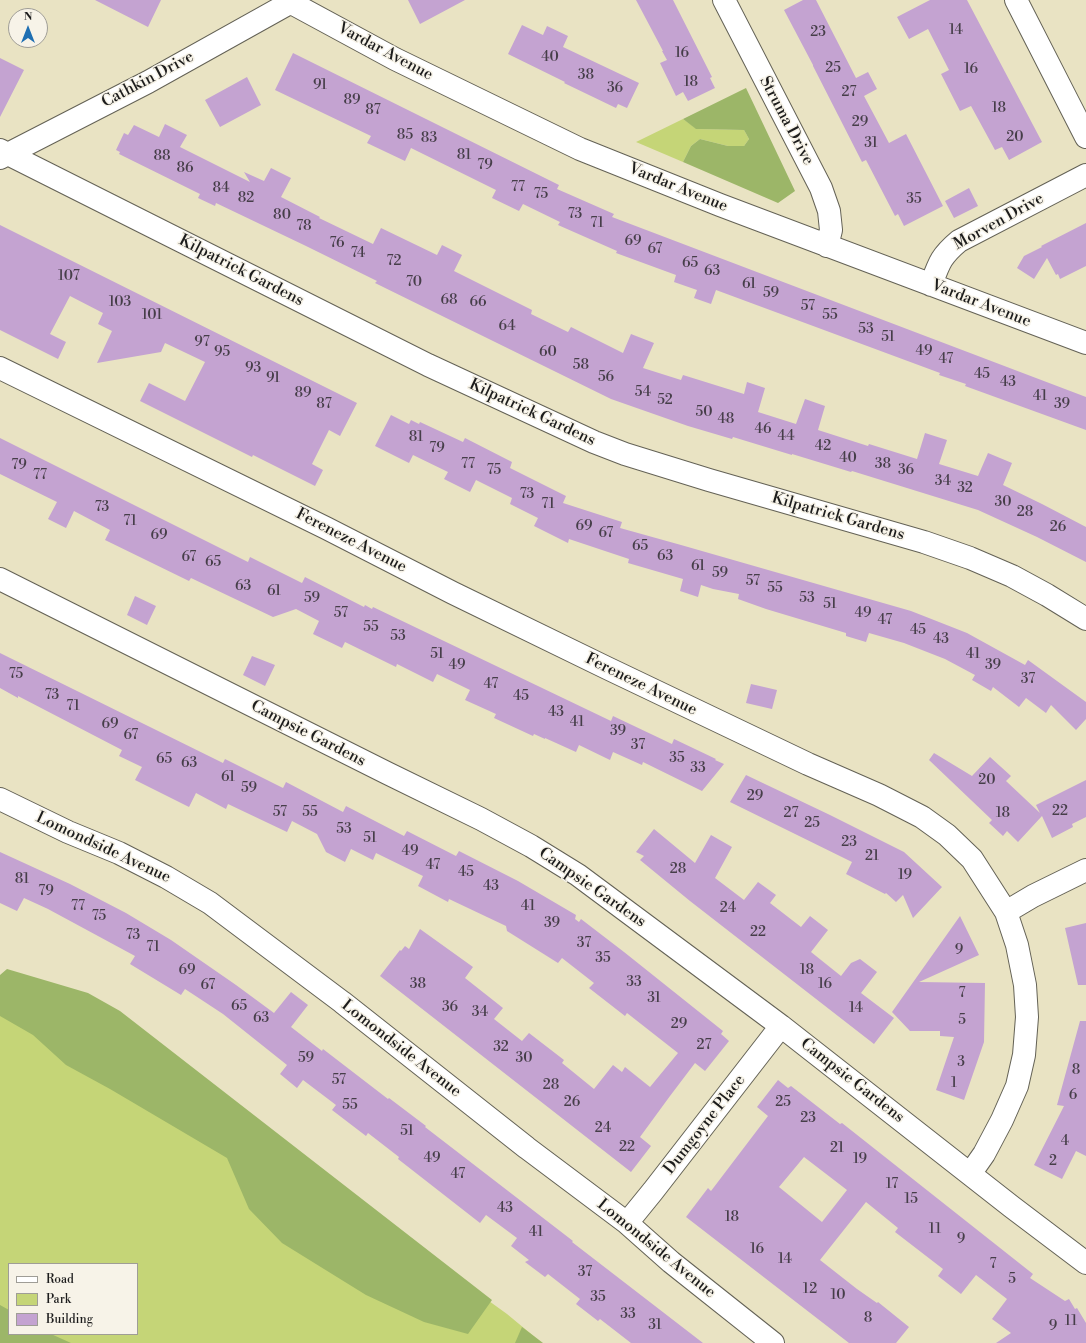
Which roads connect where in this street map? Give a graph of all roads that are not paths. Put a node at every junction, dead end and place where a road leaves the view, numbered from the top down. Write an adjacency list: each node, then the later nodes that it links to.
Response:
1 (724, 0): 7 (street, Struma Drive)
2 (1016, 0): 4 (street)
3 (290, 1): 5 (street, Cathkin Drive); 7 (street, Vardar Avenue)
4 (1086, 137)
5 (3, 154): 12 (street, Kilpatrick Gardens)
6 (1086, 176): 8 (street, Morven Drive)
7 (827, 246): 8 (street, Vardar Avenue)
8 (931, 285): 9 (street, Vardar Avenue)
9 (1086, 343)
10 (0, 368): 15 (street, Fereneze Avenue)
11 (0, 579): 16 (street, Campsie Gardens)
12 (1086, 619)
13 (0, 800): 18 (street, Lomondside Avenue)
14 (1086, 870): 15 (street)
15 (1006, 912): 17 (street, Fereneze Avenue)
16 (781, 1026): 17 (street, Campsie Gardens); 18 (street, Dumgoyne Place)
17 (970, 1174): 19 (street, Campsie Gardens)
18 (627, 1223): 20 (street, Lomondside Avenue)
19 (1086, 1263)
20 (773, 1343)

